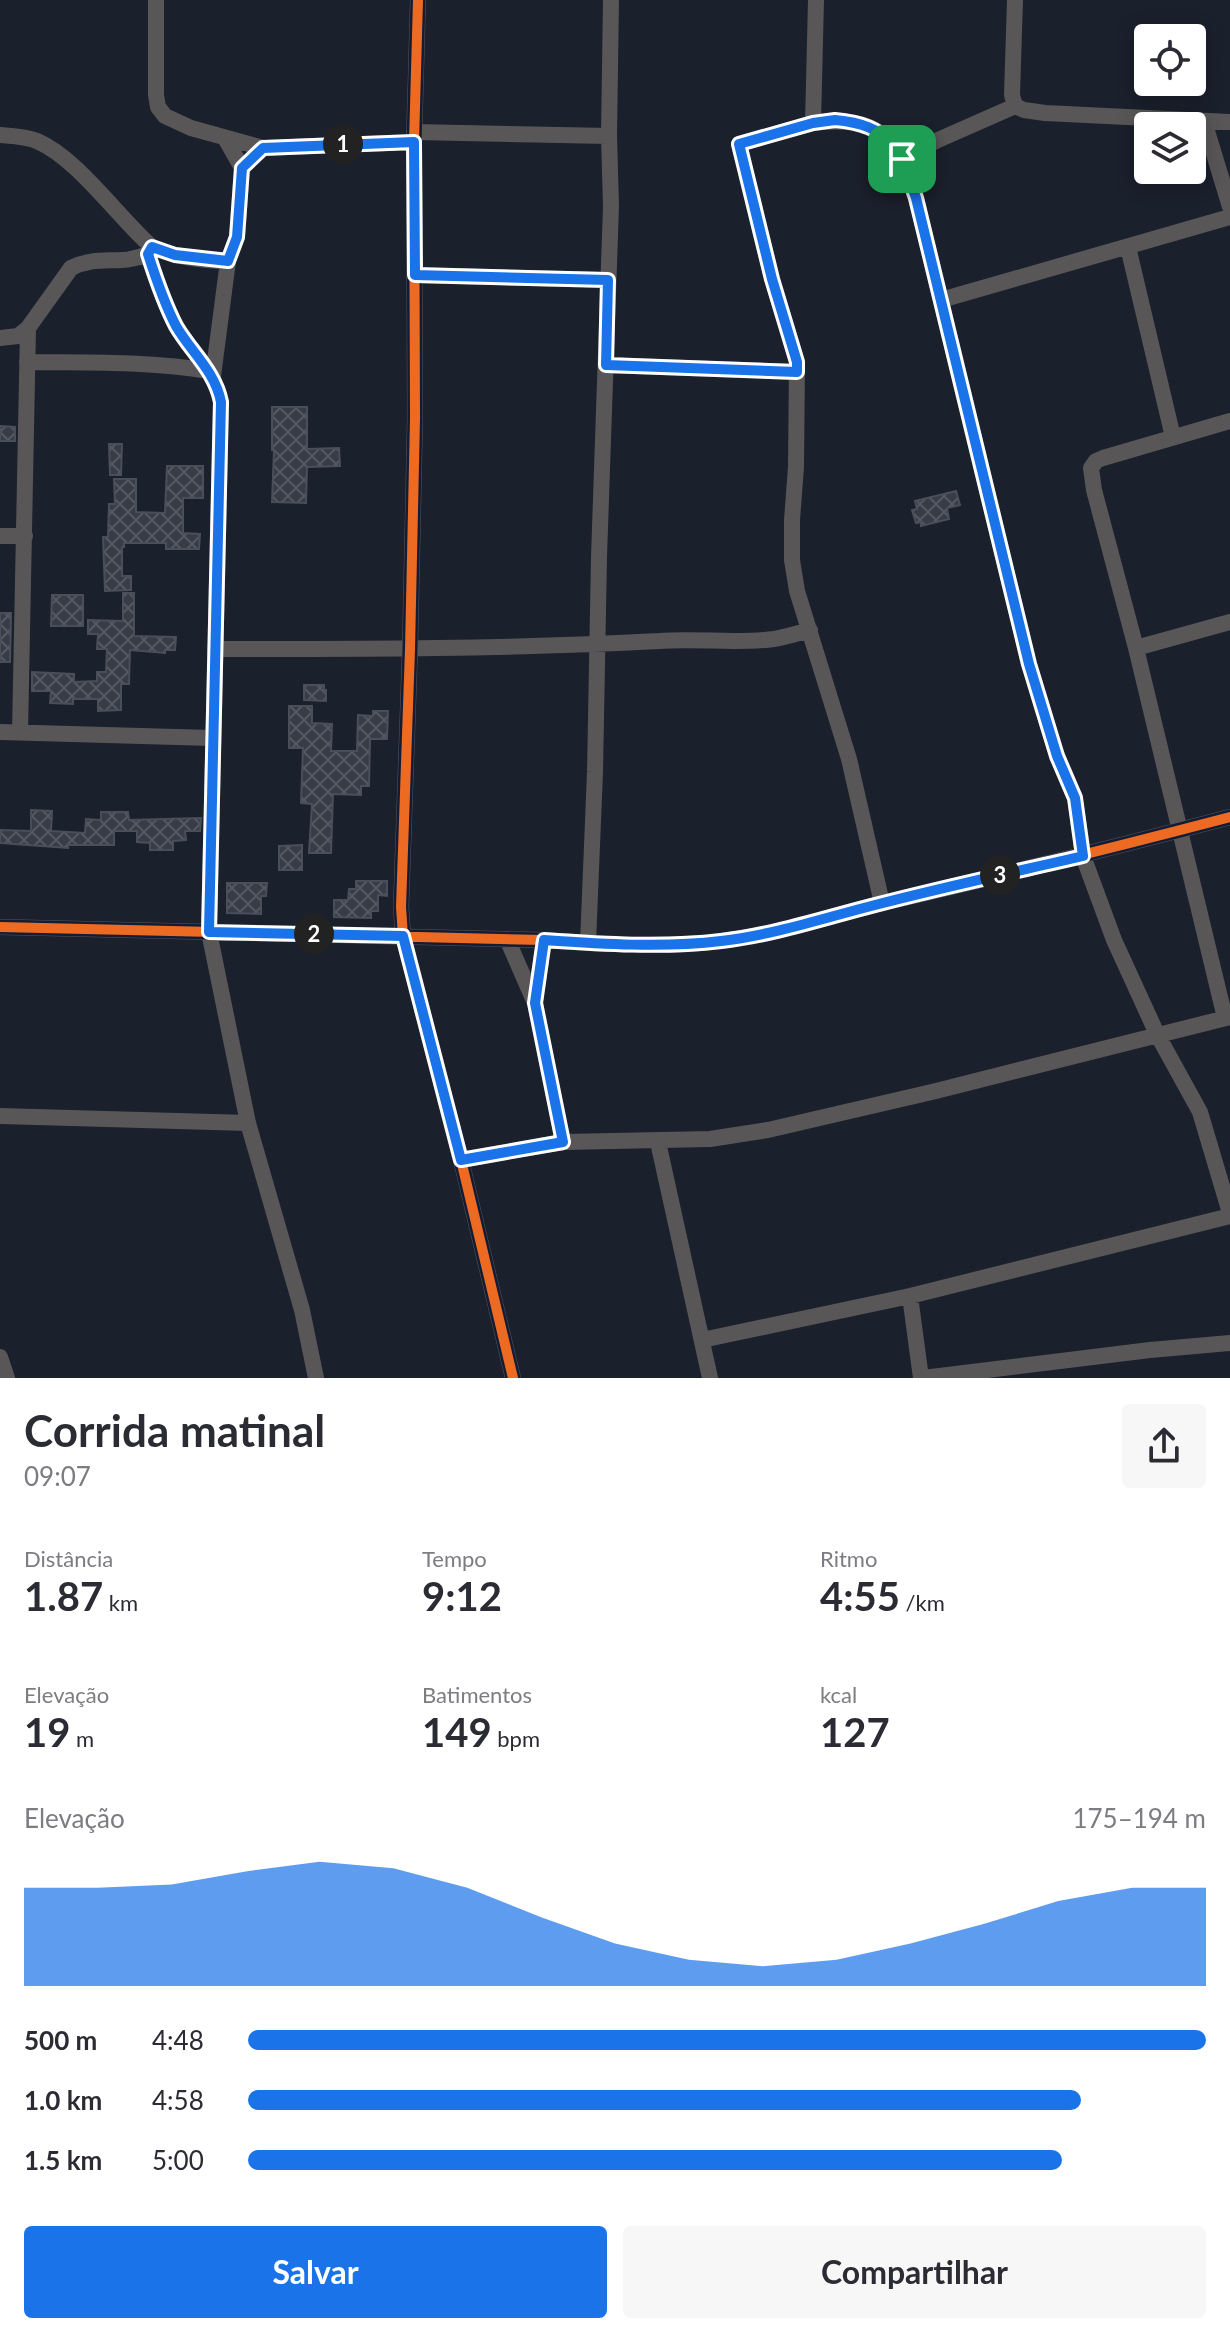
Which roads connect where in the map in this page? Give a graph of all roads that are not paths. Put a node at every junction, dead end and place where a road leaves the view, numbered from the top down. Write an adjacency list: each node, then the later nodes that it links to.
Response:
1 (156, 0): 15 (street)
2 (418, 0): 14 (street)
3 (611, 0): 13 (street)
4 (816, 0): 10 (street)
5 (1015, 0): 6 (street)
6 (1015, 106): 7 (street); 17 (street)
7 (1134, 117)
8 (1206, 121): 9 (street)
9 (1230, 122)
10 (813, 123): 17 (street); 33 (street)
11 (1206, 128): 19 (street)
12 (0, 135): 22 (street)
13 (609, 136): 14 (street); 27 (street)
14 (414, 137): 16 (street); 25 (street)
15 (225, 138): 16 (street); 18 (street)
16 (263, 148): 18 (street)
17 (902, 159): 28 (street)
18 (242, 168): 24 (street)
19 (1230, 207)
20 (1230, 217): 21 (street)
21 (1128, 247): 28 (street); 36 (street)
22 (150, 250): 23 (street); 24 (street); 26 (street)
23 (127, 260): 26 (street); 29 (street)
24 (228, 261): 34 (street)
25 (415, 275): 27 (street); 44 (street)
26 (156, 279): 34 (street)
27 (608, 280): 32 (street)
28 (941, 300): 50 (street)
29 (28, 328): 30 (street); 31 (street)
30 (0, 338)
31 (27, 362): 34 (street); 38 (street)
32 (606, 365): 33 (street); 41 (street)
33 (797, 372): 40 (street)
34 (211, 374): 43 (street)
35 (1230, 421): 36 (street)
36 (1173, 437): 42 (street)
37 (0, 536): 38 (street)
38 (25, 536): 46 (street)
39 (1230, 622): 42 (street)
40 (810, 630): 41 (street); 51 (street)
41 (597, 644): 44 (street); 57 (street)
42 (1136, 648): 49 (street)
43 (215, 649): 44 (street); 47 (street)
44 (410, 649): 54 (street)
45 (0, 732): 46 (street)
46 (20, 733): 47 (street)
47 (212, 738): 53 (street)
48 (1230, 817): 49 (street)
49 (1181, 830): 50 (street); 59 (street)
50 (1083, 856): 51 (street); 60 (street)
51 (882, 903): 57 (street)
52 (0, 927): 53 (street)
53 (209, 932): 54 (street); 62 (street)
54 (403, 936): 55 (street); 65 (street)
55 (507, 939): 56 (street); 58 (street)
56 (544, 940): 57 (street); 58 (street)
57 (588, 943)
58 (535, 1003): 63 (street)
59 (1228, 1017): 60 (street)
60 (1157, 1034): 64 (street); 66 (street)
61 (0, 1116): 62 (street)
62 (248, 1123): 72 (street)
63 (563, 1142): 64 (street); 65 (street)
64 (658, 1142): 68 (street)
65 (461, 1160): 73 (street)
66 (1230, 1214): 67 (street)
67 (910, 1296): 68 (street); 75 (street)
68 (702, 1340): 74 (street)
69 (1230, 1343): 75 (street)
70 (0, 1357): 71 (street)
71 (7, 1378)
72 (316, 1378)
73 (513, 1378)
74 (710, 1378)
75 (922, 1378)

